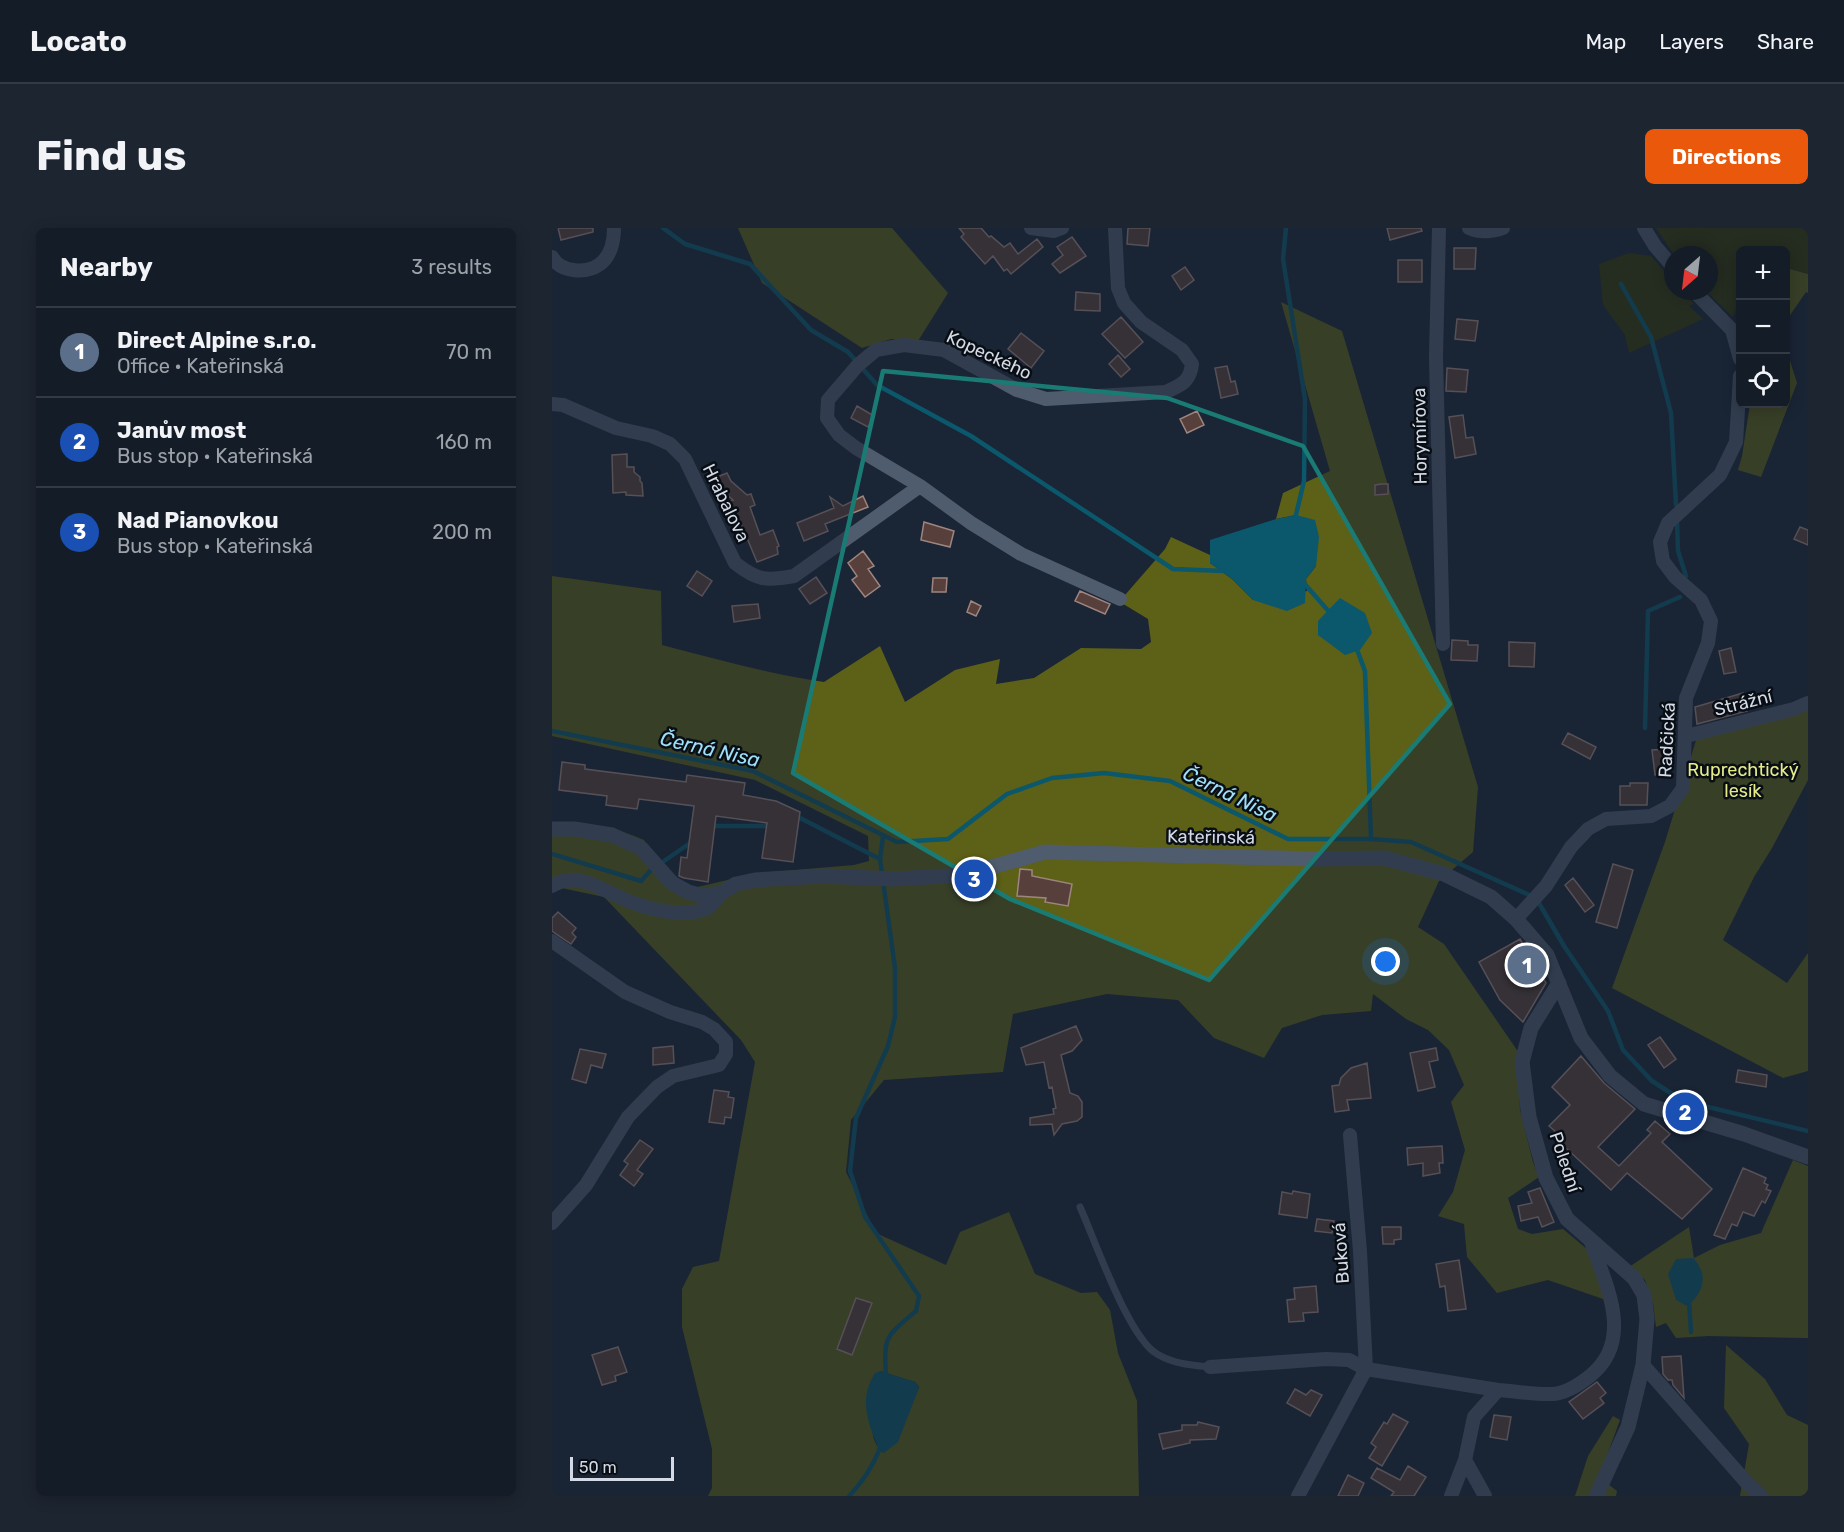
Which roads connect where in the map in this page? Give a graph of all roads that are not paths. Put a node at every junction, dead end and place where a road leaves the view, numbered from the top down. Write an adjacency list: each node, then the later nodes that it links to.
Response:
1 (614, 228): 9 (street)
2 (1031, 228): 3 (street)
3 (1062, 228)
4 (1115, 228): 15 (street, Kopeckého)
5 (1439, 228): 17 (street, Horymírova)
6 (1469, 228): 7 (street)
7 (1503, 228)
8 (1644, 228): 10 (street)
9 (552, 257)
10 (1664, 257)
11 (1703, 300): 12 (street)
12 (1739, 354)
13 (552, 404): 15 (street, Hrabalova)
14 (1738, 408): 19 (street, Radčická)
15 (920, 486): 16 (street, Kopeckého)
16 (1120, 599)
17 (1443, 644)
18 (1808, 703): 19 (street, Strážní)
19 (1686, 736): 23 (street, Radčická)
20 (552, 829): 22 (street, Kateřinská)
21 (552, 886): 22 (street)
22 (721, 893): 23 (street, Kateřinská)
23 (1516, 919): 25 (street, Kateřinská)
24 (552, 941): 29 (street)
25 (1559, 983): 27 (street, Kateřinská); 30 (street, Polední)
26 (1350, 1135): 33 (street, Buková)
27 (1808, 1157)
28 (1080, 1207): 32 (lane)
29 (552, 1223)
30 (1591, 1242): 31 (street, Polední); 34 (street)
31 (1643, 1365): 39 (street, Polední); 40 (street)
32 (1210, 1367): 33 (street)
33 (1365, 1369): 34 (street); 36 (street)
34 (1498, 1390): 35 (street)
35 (1465, 1460): 37 (street); 38 (street)
36 (1298, 1496)
37 (1451, 1496)
38 (1485, 1496)
39 (1596, 1496)
40 (1761, 1496)

